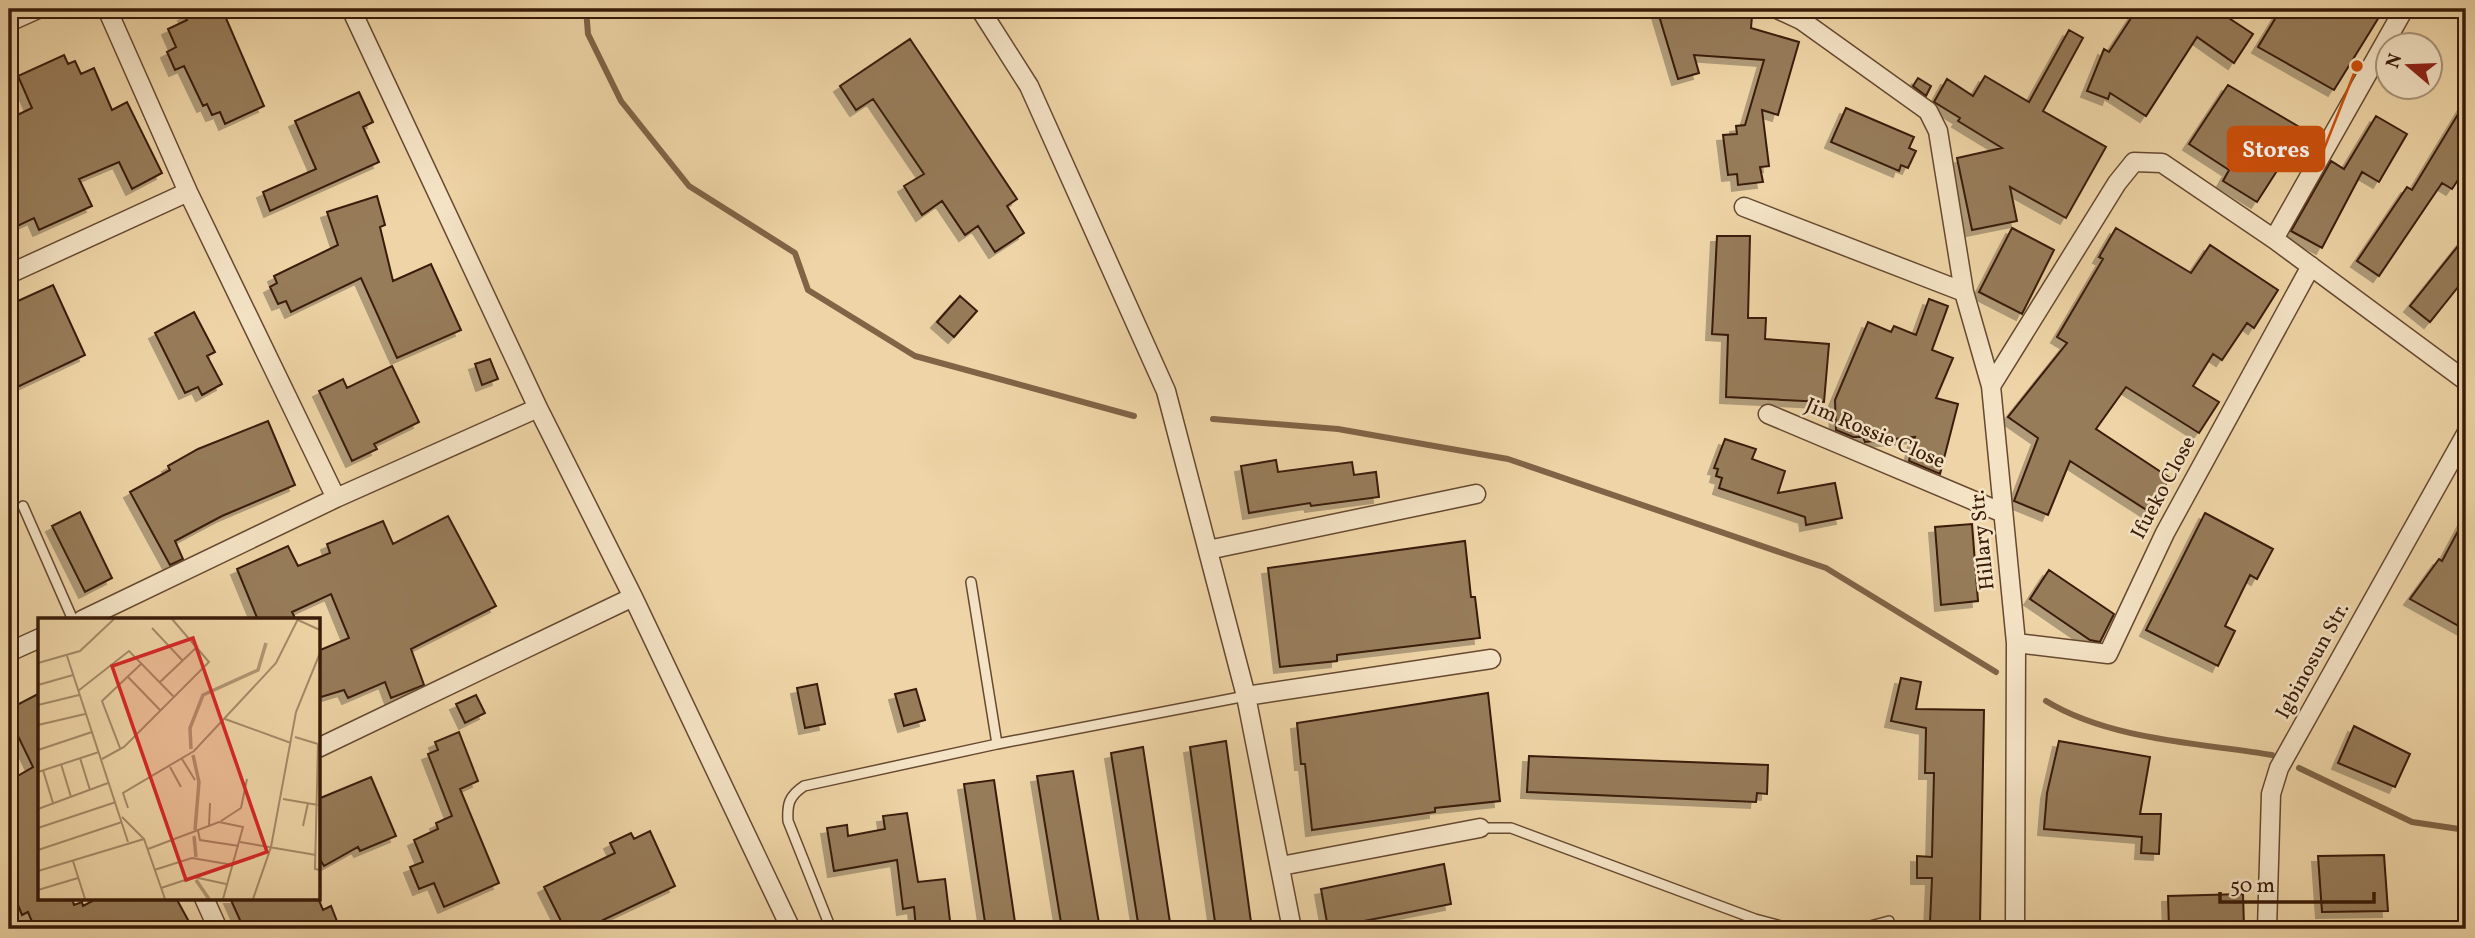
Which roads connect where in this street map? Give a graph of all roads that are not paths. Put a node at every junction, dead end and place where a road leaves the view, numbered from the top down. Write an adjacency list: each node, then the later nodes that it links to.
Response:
1 (38, 9): 7 (street)
2 (107, 9): 8 (street)
3 (351, 9): 16 (street)
4 (980, 9): 23 (street)
5 (1777, 9): 13 (street, Hillary Str.)
6 (2404, 9): 10 (street)
7 (9, 22)
8 (188, 192): 12 (street); 20 (street)
9 (1744, 207): 13 (street)
10 (2274, 239): 11 (street); 15 (street)
11 (2311, 266): 14 (street); 29 (street, Ifueko Close)
12 (9, 274)
13 (1964, 292): 15 (street, Hillary Str.)
14 (2466, 381)
15 (1991, 386): 22 (street, Hillary Str.)
16 (538, 408): 20 (street); 25 (street)
17 (1768, 414): 22 (street, Jim Rossie Close)
18 (2466, 433): 46 (street, Igbinosun Str.)
19 (1476, 494): 23 (street)
20 (336, 498): 27 (street)
21 (23, 506): 26 (lane)
22 (2003, 513): 29 (street, Hillary Str.)
23 (1208, 550): 32 (street)
24 (971, 582): 33 (lane)
25 (633, 597): 34 (street); 40 (street)
26 (72, 618)
27 (86, 618)
28 (38, 639): 30 (street)
29 (2016, 643): 45 (street, Hillary Str.)
30 (9, 652)
31 (1491, 659): 32 (street)
32 (1246, 696): 33 (lane); 36 (street)
33 (997, 744): 41 (lane)
34 (320, 747)
35 (1480, 828): 36 (street); 43 (lane)
36 (1281, 866): 42 (street)
37 (205, 900): 39 (street)
38 (1889, 921): 44 (lane)
39 (218, 929)
40 (791, 929)
41 (831, 929)
42 (1292, 929)
43 (1792, 929)
44 (1859, 929)
45 (2015, 929)
46 (2267, 929)

